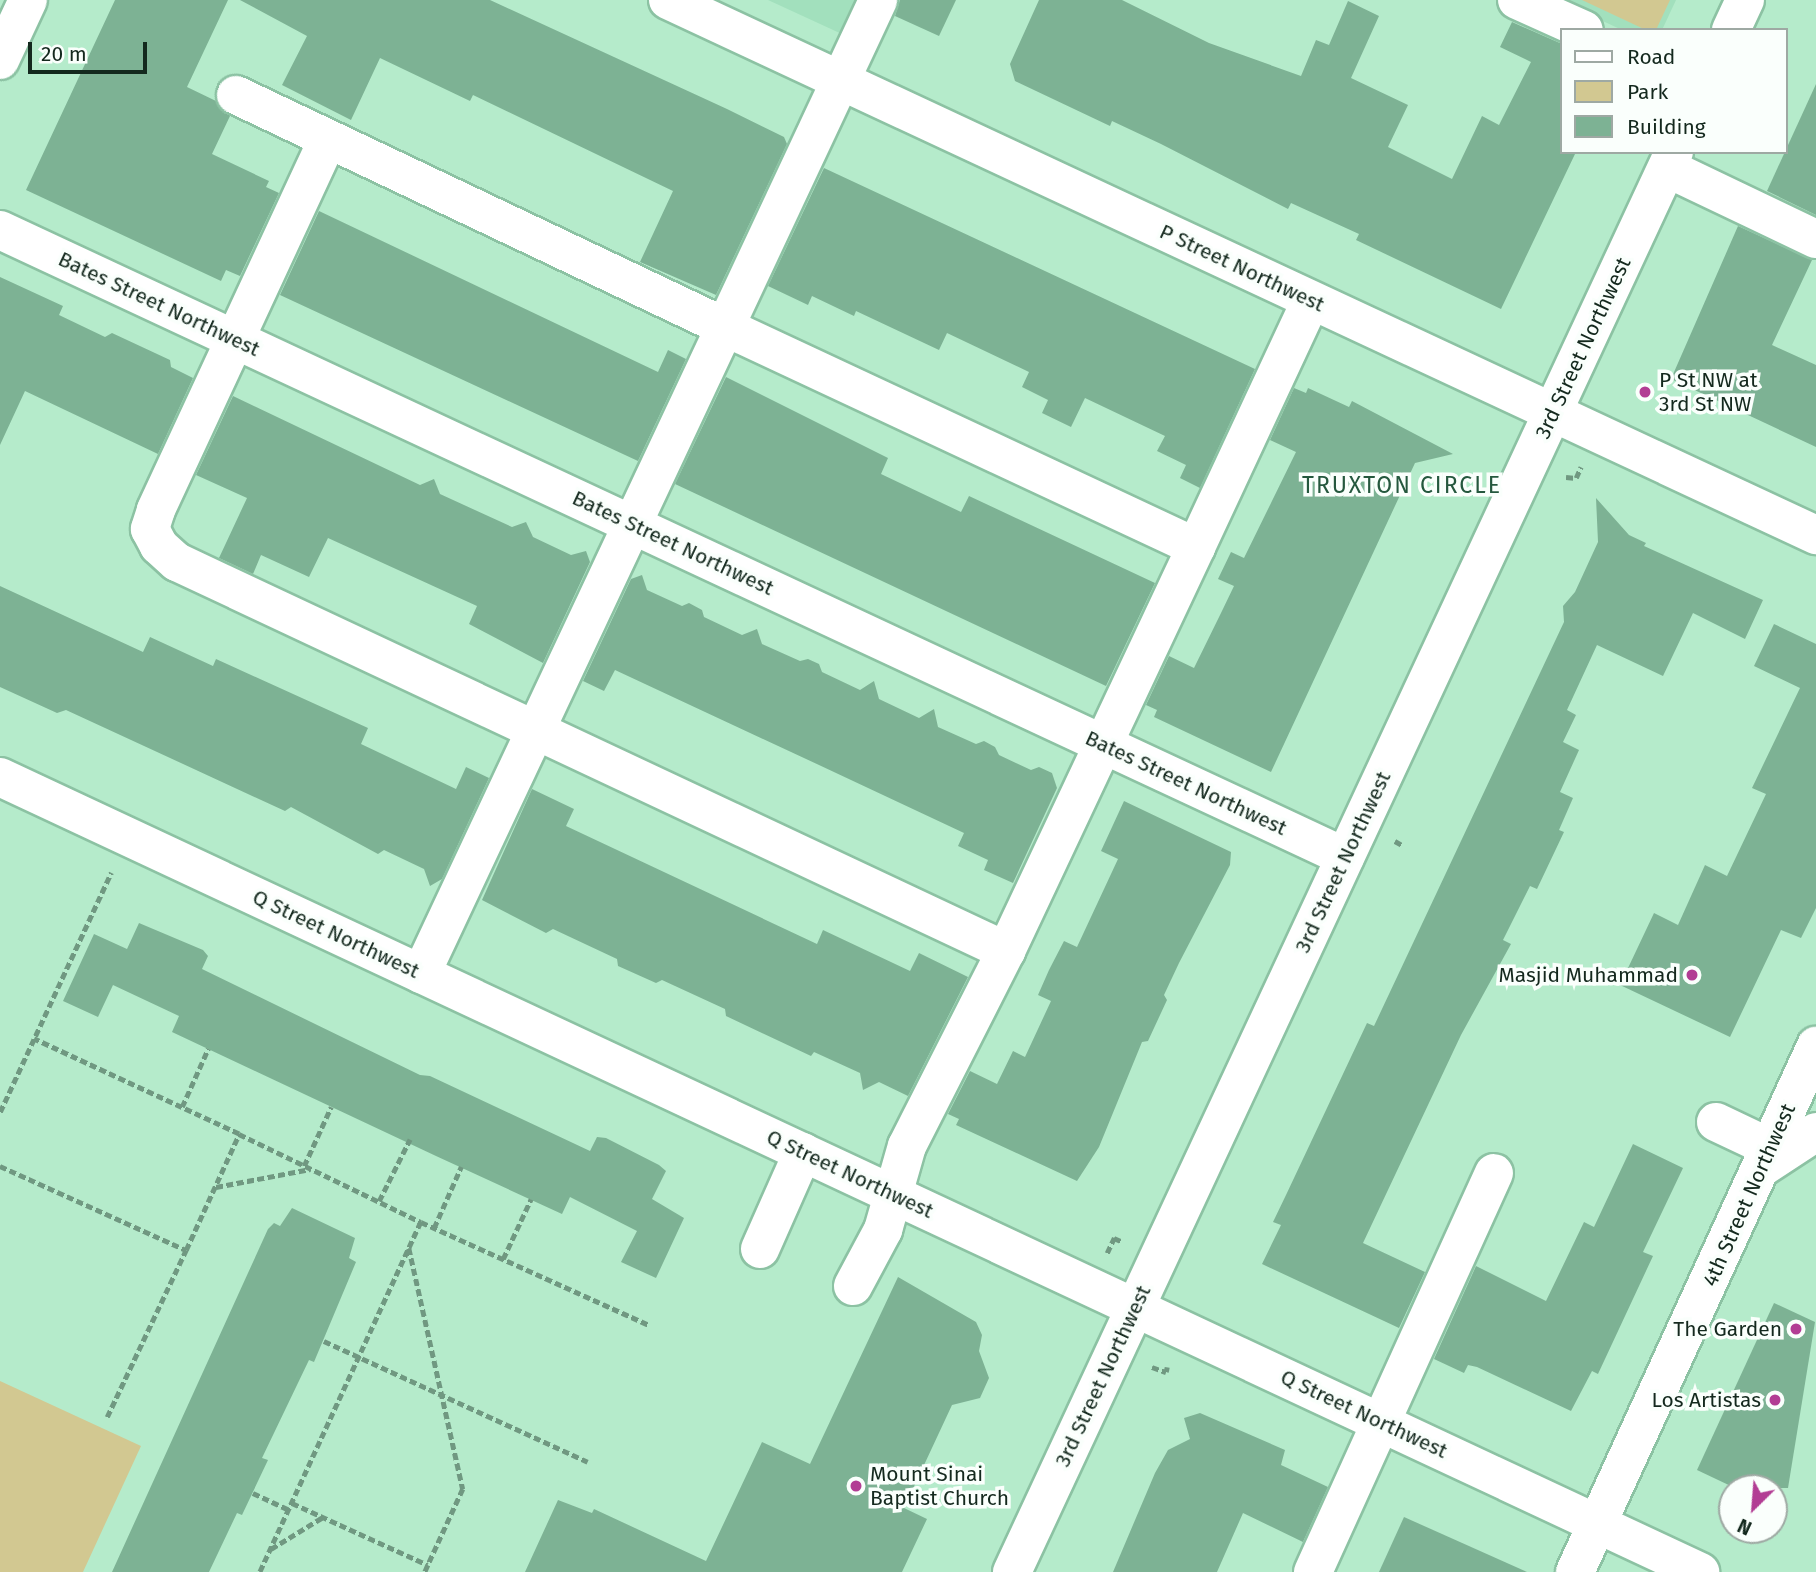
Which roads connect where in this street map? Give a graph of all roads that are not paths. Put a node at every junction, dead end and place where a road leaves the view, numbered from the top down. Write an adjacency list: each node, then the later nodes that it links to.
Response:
1 (668, 0): 9 (street, P Street Northwest)
2 (878, 0): 9 (street)
3 (1517, 0): 6 (street)
4 (1745, 0): 7 (street)
5 (21, 2): 8 (street)
6 (1580, 28)
7 (1732, 28)
8 (0, 60)
9 (840, 80): 15 (street, P Street Northwest); 16 (street)
10 (236, 95): 11 (street)
11 (328, 139): 16 (street); 17 (street)
12 (1671, 160): 14 (street); 18 (street, 3rd Street Northwest)
13 (0, 230): 17 (street, Bates Street Northwest)
14 (1816, 239)
15 (1311, 300): 18 (street, P Street Northwest); 21 (street)
16 (726, 327): 19 (street); 21 (street)
17 (237, 340): 19 (street, Bates Street Northwest); 22 (street)
18 (1553, 413): 20 (street, P Street Northwest); 25 (street, 3rd Street Northwest)
19 (632, 524): 22 (street); 23 (street, Bates Street Northwest)
20 (1816, 536)
21 (1196, 547): 23 (street)
22 (533, 730): 26 (street); 27 (street)
23 (1102, 744): 25 (street, Bates Street Northwest); 26 (street)
24 (1, 781): 27 (street, Q Street Northwest)
25 (1345, 857): 37 (street, 3rd Street Northwest)
26 (1006, 951): 34 (street)
27 (421, 974): 31 (street, Q Street Northwest)
28 (1816, 1046): 32 (street, 4th Street Northwest)
29 (1716, 1122): 32 (street)
30 (1816, 1132): 32 (street)
31 (803, 1152): 34 (street, Q Street Northwest); 35 (street)
32 (1767, 1157): 39 (street, 4th Street Northwest)
33 (1494, 1173): 38 (street)
34 (893, 1194): 36 (street); 37 (street, Q Street Northwest)
35 (760, 1249)
36 (853, 1286)
37 (1135, 1308): 38 (street, Q Street Northwest); 40 (street, 3rd Street Northwest)
38 (1381, 1422): 39 (street, Q Street Northwest); 41 (street)
39 (1597, 1523): 42 (street, 4th Street Northwest); 43 (street, Q Street Northwest)
40 (1012, 1572)
41 (1313, 1572)
42 (1575, 1572)
43 (1700, 1572)

